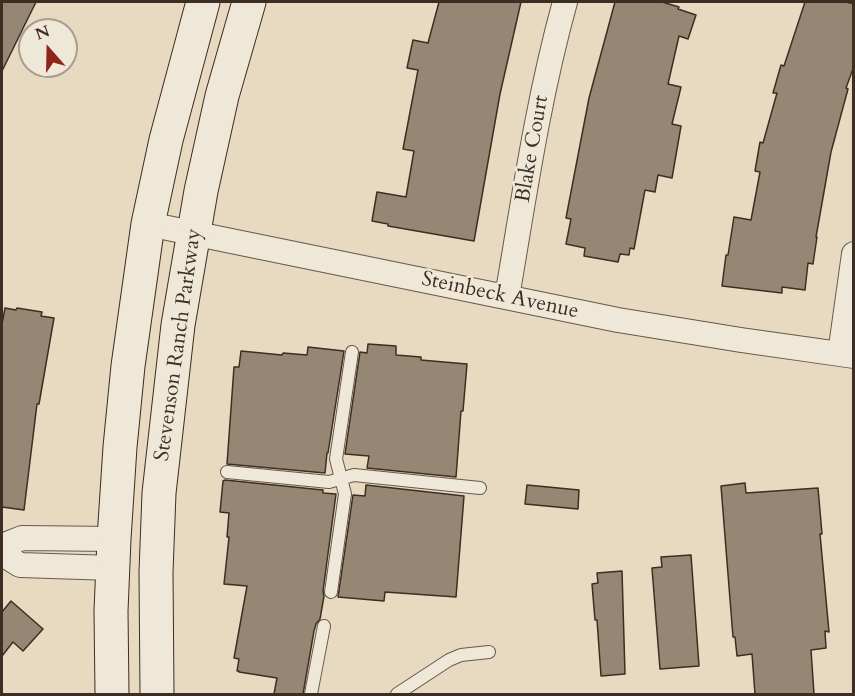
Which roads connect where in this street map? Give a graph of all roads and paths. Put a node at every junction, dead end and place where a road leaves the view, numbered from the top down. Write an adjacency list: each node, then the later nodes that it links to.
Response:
1 (203, 2): 4 (main road, Stevenson Ranch Parkway)
2 (249, 2): 5 (main road, Stevenson Ranch Parkway)
3 (565, 2): 7 (street, Blake Court)
4 (148, 224): 5 (street, Steinbeck Avenue); 14 (main road, Stevenson Ranch Parkway)
5 (194, 235): 7 (street, Steinbeck Avenue); 20 (main road, Stevenson Ranch Parkway)
6 (854, 254): 9 (street)
7 (507, 297): 9 (street, Steinbeck Avenue)
8 (352, 352): 11 (lane)
9 (847, 355)
10 (227, 472): 11 (lane)
11 (341, 478): 12 (lane); 16 (lane)
12 (480, 488)
13 (2, 546): 14 (street)
14 (113, 553): 15 (street); 19 (main road, Stevenson Ranch Parkway)
15 (2, 554)
16 (331, 592)
17 (324, 626): 21 (lane)
18 (489, 652): 22 (lane)
19 (112, 694)
20 (158, 694)
21 (311, 694)
22 (397, 694)

